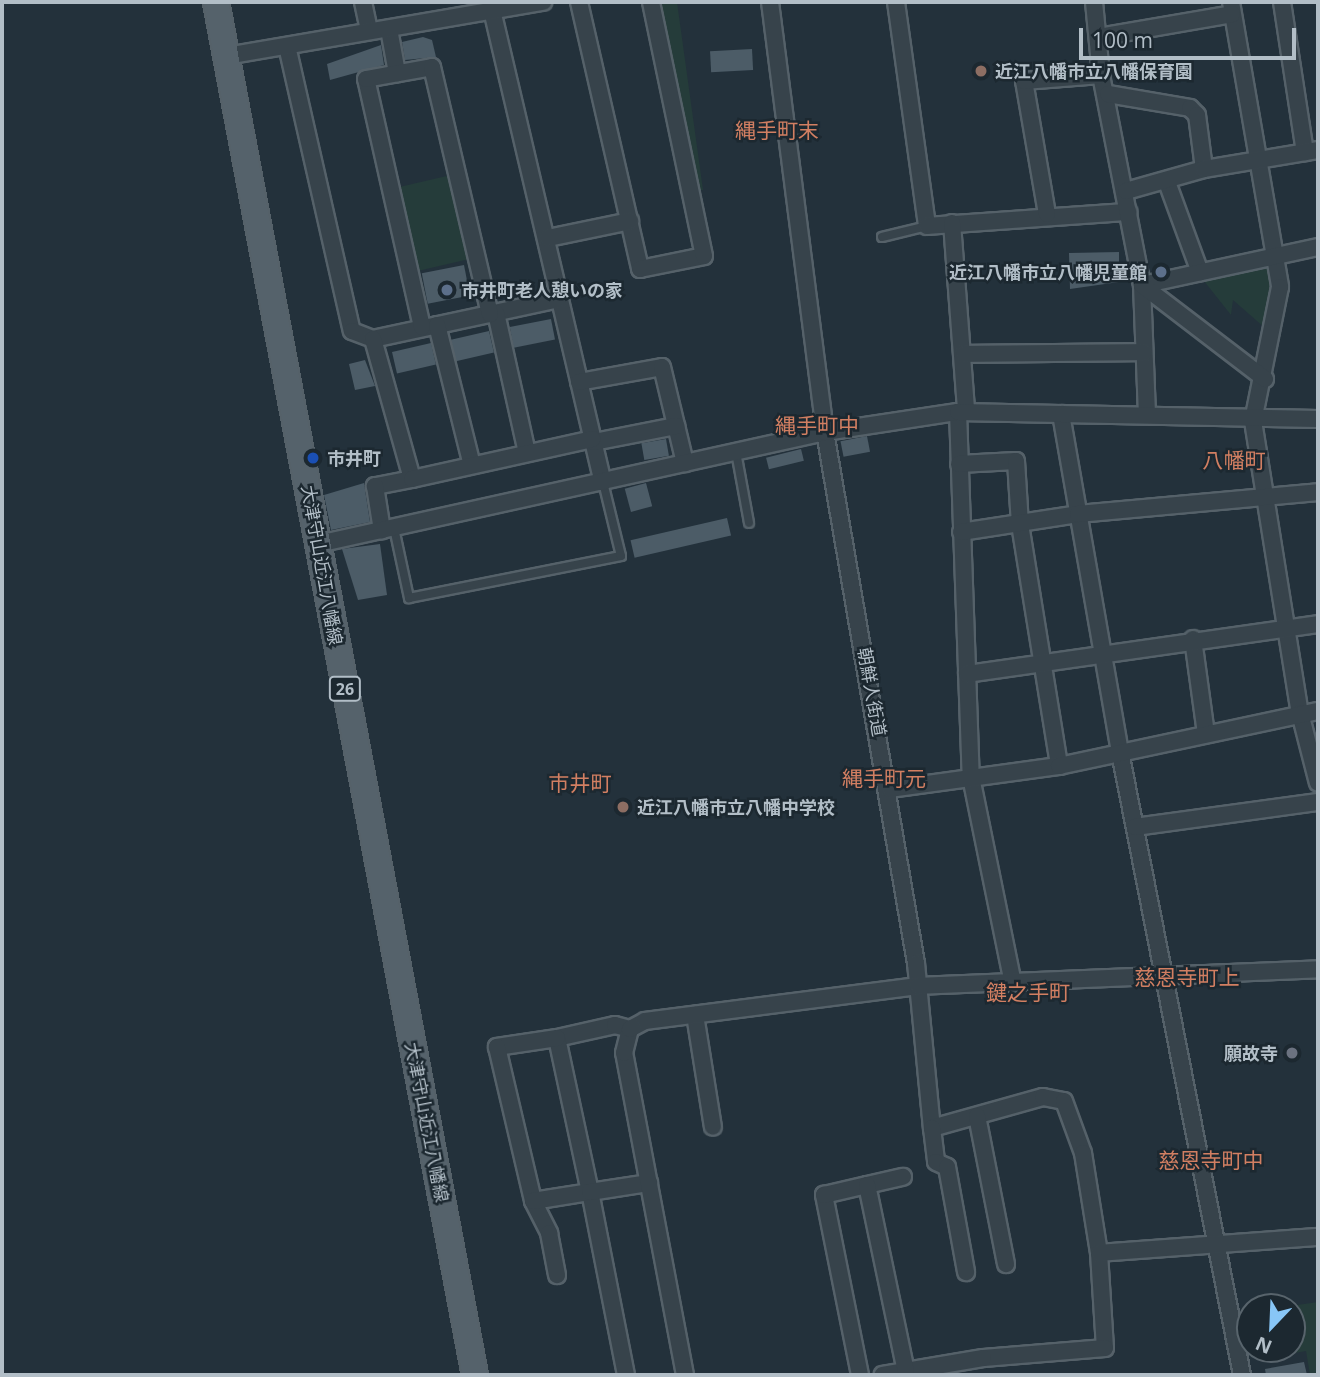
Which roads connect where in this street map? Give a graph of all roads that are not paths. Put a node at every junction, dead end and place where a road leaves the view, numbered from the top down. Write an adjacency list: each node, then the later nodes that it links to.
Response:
1 (216, 2): 17 (main road, 大津守山近江八幡線 / 26)
2 (363, 2): 14 (street)
3 (543, 2): 12 (street)
4 (579, 2): 28 (street)
5 (651, 2): 28 (street)
6 (770, 2): 51 (street, 朝鮮人街道)
7 (896, 2): 30 (street)
8 (1094, 2): 15 (street)
9 (1282, 2): 21 (street)
10 (1231, 8): 15 (street); 22 (street)
11 (451, 9): 12 (street); 13 (street)
12 (492, 10): 32 (street)
13 (389, 29): 14 (street); 18 (street)
14 (369, 30): 16 (street)
15 (1098, 37): 19 (street)
16 (288, 46): 17 (street); 40 (street)
17 (226, 56): 67 (main road, 大津守山近江八幡線 / 26)
18 (397, 73): 38 (street); 39 (street)
19 (1101, 75): 20 (street); 27 (street)
20 (1108, 94): 23 (street); 25 (street)
21 (1312, 151): 22 (street)
22 (1259, 159): 23 (street); 34 (street)
23 (1204, 169): 24 (street)
24 (1167, 182): 25 (street); 35 (street)
25 (1126, 191): 26 (street)
26 (1129, 212): 27 (street); 36 (street)
27 (1047, 214): 29 (street)
28 (629, 221): 32 (street)
29 (952, 223): 30 (street); 42 (street)
30 (927, 226): 31 (lane)
31 (882, 237)
32 (548, 238): 37 (street)
33 (1318, 247): 34 (street)
34 (1278, 254): 35 (street); 43 (street)
35 (1200, 272): 36 (street)
36 (1142, 285): 41 (street); 43 (street)
37 (560, 299): 38 (street); 44 (street)
38 (493, 314): 39 (street); 54 (street)
39 (429, 326): 40 (street); 57 (street)
40 (373, 339): 58 (street)
41 (1144, 352): 42 (street); 47 (street)
42 (964, 354): 45 (street)
43 (1265, 379): 49 (street)
44 (579, 382): 50 (street); 52 (street)
45 (962, 412): 46 (street); 51 (street); 56 (street)
46 (1061, 414): 47 (street); 62 (street)
47 (1147, 414): 49 (street)
48 (1318, 419): 49 (street)
49 (1253, 421): 61 (street)
50 (676, 426): 52 (street); 55 (street)
51 (825, 432): 53 (street); 81 (street, 朝鮮人街道)
52 (594, 441): 54 (street); 59 (street)
53 (736, 452): 55 (street); 63 (lane)
54 (527, 453): 57 (street)
55 (685, 463): 59 (street)
56 (959, 464): 64 (street); 66 (street)
57 (472, 465): 58 (street)
58 (412, 479): 65 (street)
59 (603, 482): 65 (street); 65 (lane)
60 (1318, 492): 61 (street)
61 (1268, 498): 62 (street); 69 (street)
62 (1078, 514): 64 (street); 71 (street)
63 (750, 523)
64 (1020, 524): 66 (street); 72 (street)
65 (388, 529): 67 (street)
66 (961, 532): 73 (street)
67 (318, 544): 106 (main road, 大津守山近江八幡線 / 26)
68 (1318, 624): 69 (street)
69 (1288, 626): 70 (street); 75 (street)
70 (1193, 639): 71 (street); 76 (street)
71 (1104, 652): 72 (street); 77 (street)
72 (1042, 662): 73 (street); 78 (street)
73 (967, 674): 79 (street)
74 (1318, 711): 75 (street)
75 (1300, 713): 76 (street); 80 (street)
76 (1206, 734): 77 (street)
77 (1120, 752): 78 (street); 83 (street)
78 (1059, 766): 79 (street)
79 (971, 777): 81 (street); 86 (street)
80 (1318, 783)
81 (890, 789): 87 (street, 朝鮮人街道)
82 (1318, 802): 83 (street)
83 (1135, 827): 85 (street)
84 (1318, 969): 85 (street)
85 (1164, 976): 86 (street); 100 (street)
86 (1013, 984): 87 (street)
87 (918, 986): 88 (street); 93 (street, 朝鮮人街道)
88 (695, 1015): 89 (street); 92 (street)
89 (630, 1029): 90 (street); 95 (street)
90 (557, 1038): 97 (street); 98 (street)
91 (977, 1116): 93 (street); 101 (street); 102 (street)
92 (713, 1127)
93 (932, 1128): 103 (street, 朝鮮人街道)
94 (903, 1177): 96 (street)
95 (649, 1183): 97 (street); 108 (street)
96 (867, 1185): 105 (street); 109 (street)
97 (590, 1192): 98 (street); 107 (street)
98 (533, 1201): 104 (street)
99 (1318, 1237): 100 (street)
100 (1217, 1244): 101 (street); 111 (street)
101 (1099, 1253): 105 (street)
102 (1006, 1264)
103 (966, 1272)
104 (557, 1275)
105 (906, 1371): 110 (street)
106 (475, 1375)
107 (626, 1375)
108 (685, 1375)
109 (860, 1375)
110 (883, 1375)
111 (1242, 1375)

